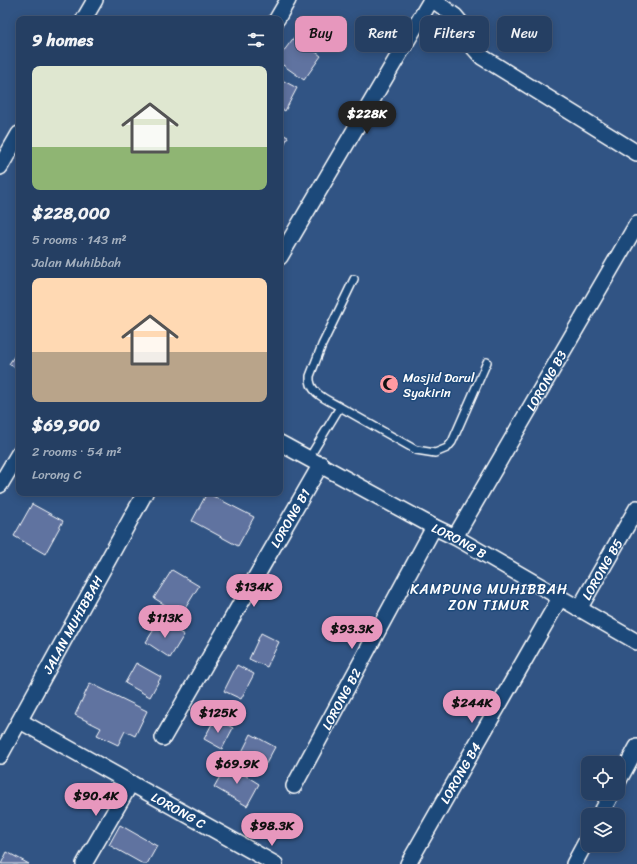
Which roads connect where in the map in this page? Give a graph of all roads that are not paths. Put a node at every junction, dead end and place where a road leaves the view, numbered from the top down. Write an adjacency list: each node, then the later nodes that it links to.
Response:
1 (95, 0): 4 (street)
2 (288, 0): 5 (street)
3 (432, 0): 7 (street); 10 (street)
4 (86, 16)
5 (279, 16)
6 (16, 139): 8 (street)
7 (637, 153)
8 (0, 167)
9 (637, 224): 21 (street, LORONG B3)
10 (283, 252)
11 (354, 279): 13 (lane)
12 (487, 362): 13 (lane)
13 (340, 407): 16 (lane)
14 (283, 445): 16 (street, LORONG B)
15 (16, 458): 17 (street)
16 (315, 461): 20 (street, LORONG B); 26 (street, LORONG B1)
17 (0, 486)
18 (143, 496): 25 (street, JALAN MUHIBBAH)
19 (637, 508): 23 (street, LORONG B5)
20 (434, 527): 21 (street, LORONG B); 31 (street, LORONG B2)
21 (455, 537): 22 (street, LORONG B)
22 (560, 598): 23 (street, LORONG B); 36 (street, LORONG B4)
23 (579, 609): 24 (street, LORONG B)
24 (637, 642)
25 (20, 721): 28 (street, JALAN MUHIBBAH); 30 (street, LORONG C)
26 (163, 738)
27 (637, 747): 29 (street)
28 (0, 756)
29 (625, 769)
30 (131, 783): 33 (street, LORONG C); 34 (street)
31 (294, 786)
32 (581, 851): 37 (street)
33 (252, 858): 35 (street, LORONG C)
34 (84, 864)
35 (276, 864)
36 (408, 864)
37 (574, 864)

